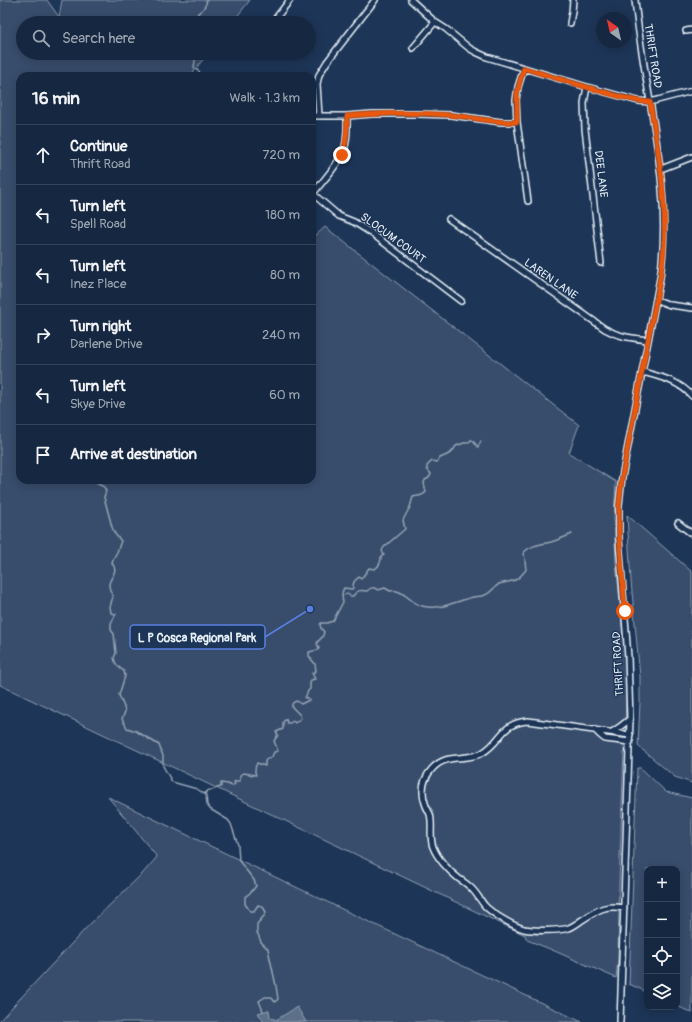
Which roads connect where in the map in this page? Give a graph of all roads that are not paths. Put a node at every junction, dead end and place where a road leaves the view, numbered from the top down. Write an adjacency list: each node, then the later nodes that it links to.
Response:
1 (290, 0): 6 (street)
2 (375, 0): 16 (street)
3 (411, 0): 7 (street)
4 (573, 0): 8 (street)
5 (635, 0): 15 (street, THRIFT ROAD)
6 (277, 16)
7 (435, 22): 11 (street); 12 (street)
8 (570, 23)
9 (692, 30): 10 (street)
10 (686, 31)
11 (413, 48)
12 (524, 68): 13 (street); 18 (street)
13 (587, 88): 15 (street); 25 (street, DEE LANE)
14 (692, 91): 15 (street)
15 (650, 102): 20 (street, THRIFT ROAD)
16 (319, 116): 17 (street)
17 (347, 116): 18 (street); 21 (street)
18 (517, 122): 23 (street)
19 (692, 157): 20 (street)
20 (661, 169): 26 (street, THRIFT ROAD)
21 (316, 190)
22 (316, 197): 27 (street, SLOCUM COURT)
23 (528, 201)
24 (449, 219): 29 (street, LAREN LANE)
25 (601, 263)
26 (657, 300): 28 (street); 29 (street, THRIFT ROAD)
27 (461, 301)
28 (692, 308)
29 (648, 340): 30 (street, THRIFT ROAD)
30 (643, 372): 31 (street); 34 (street, THRIFT ROAD)
31 (692, 396)
32 (678, 523): 33 (street)
33 (692, 534)
34 (630, 719): 36 (street); 37 (street, THRIFT ROAD)
35 (595, 730): 36 (street); 38 (street); 39 (street)
36 (612, 732): 37 (street)
37 (630, 735): 38 (street, THRIFT ROAD)
38 (630, 742): 39 (street, THRIFT ROAD)
39 (624, 908): 40 (street, THRIFT ROAD)
40 (620, 1022)

